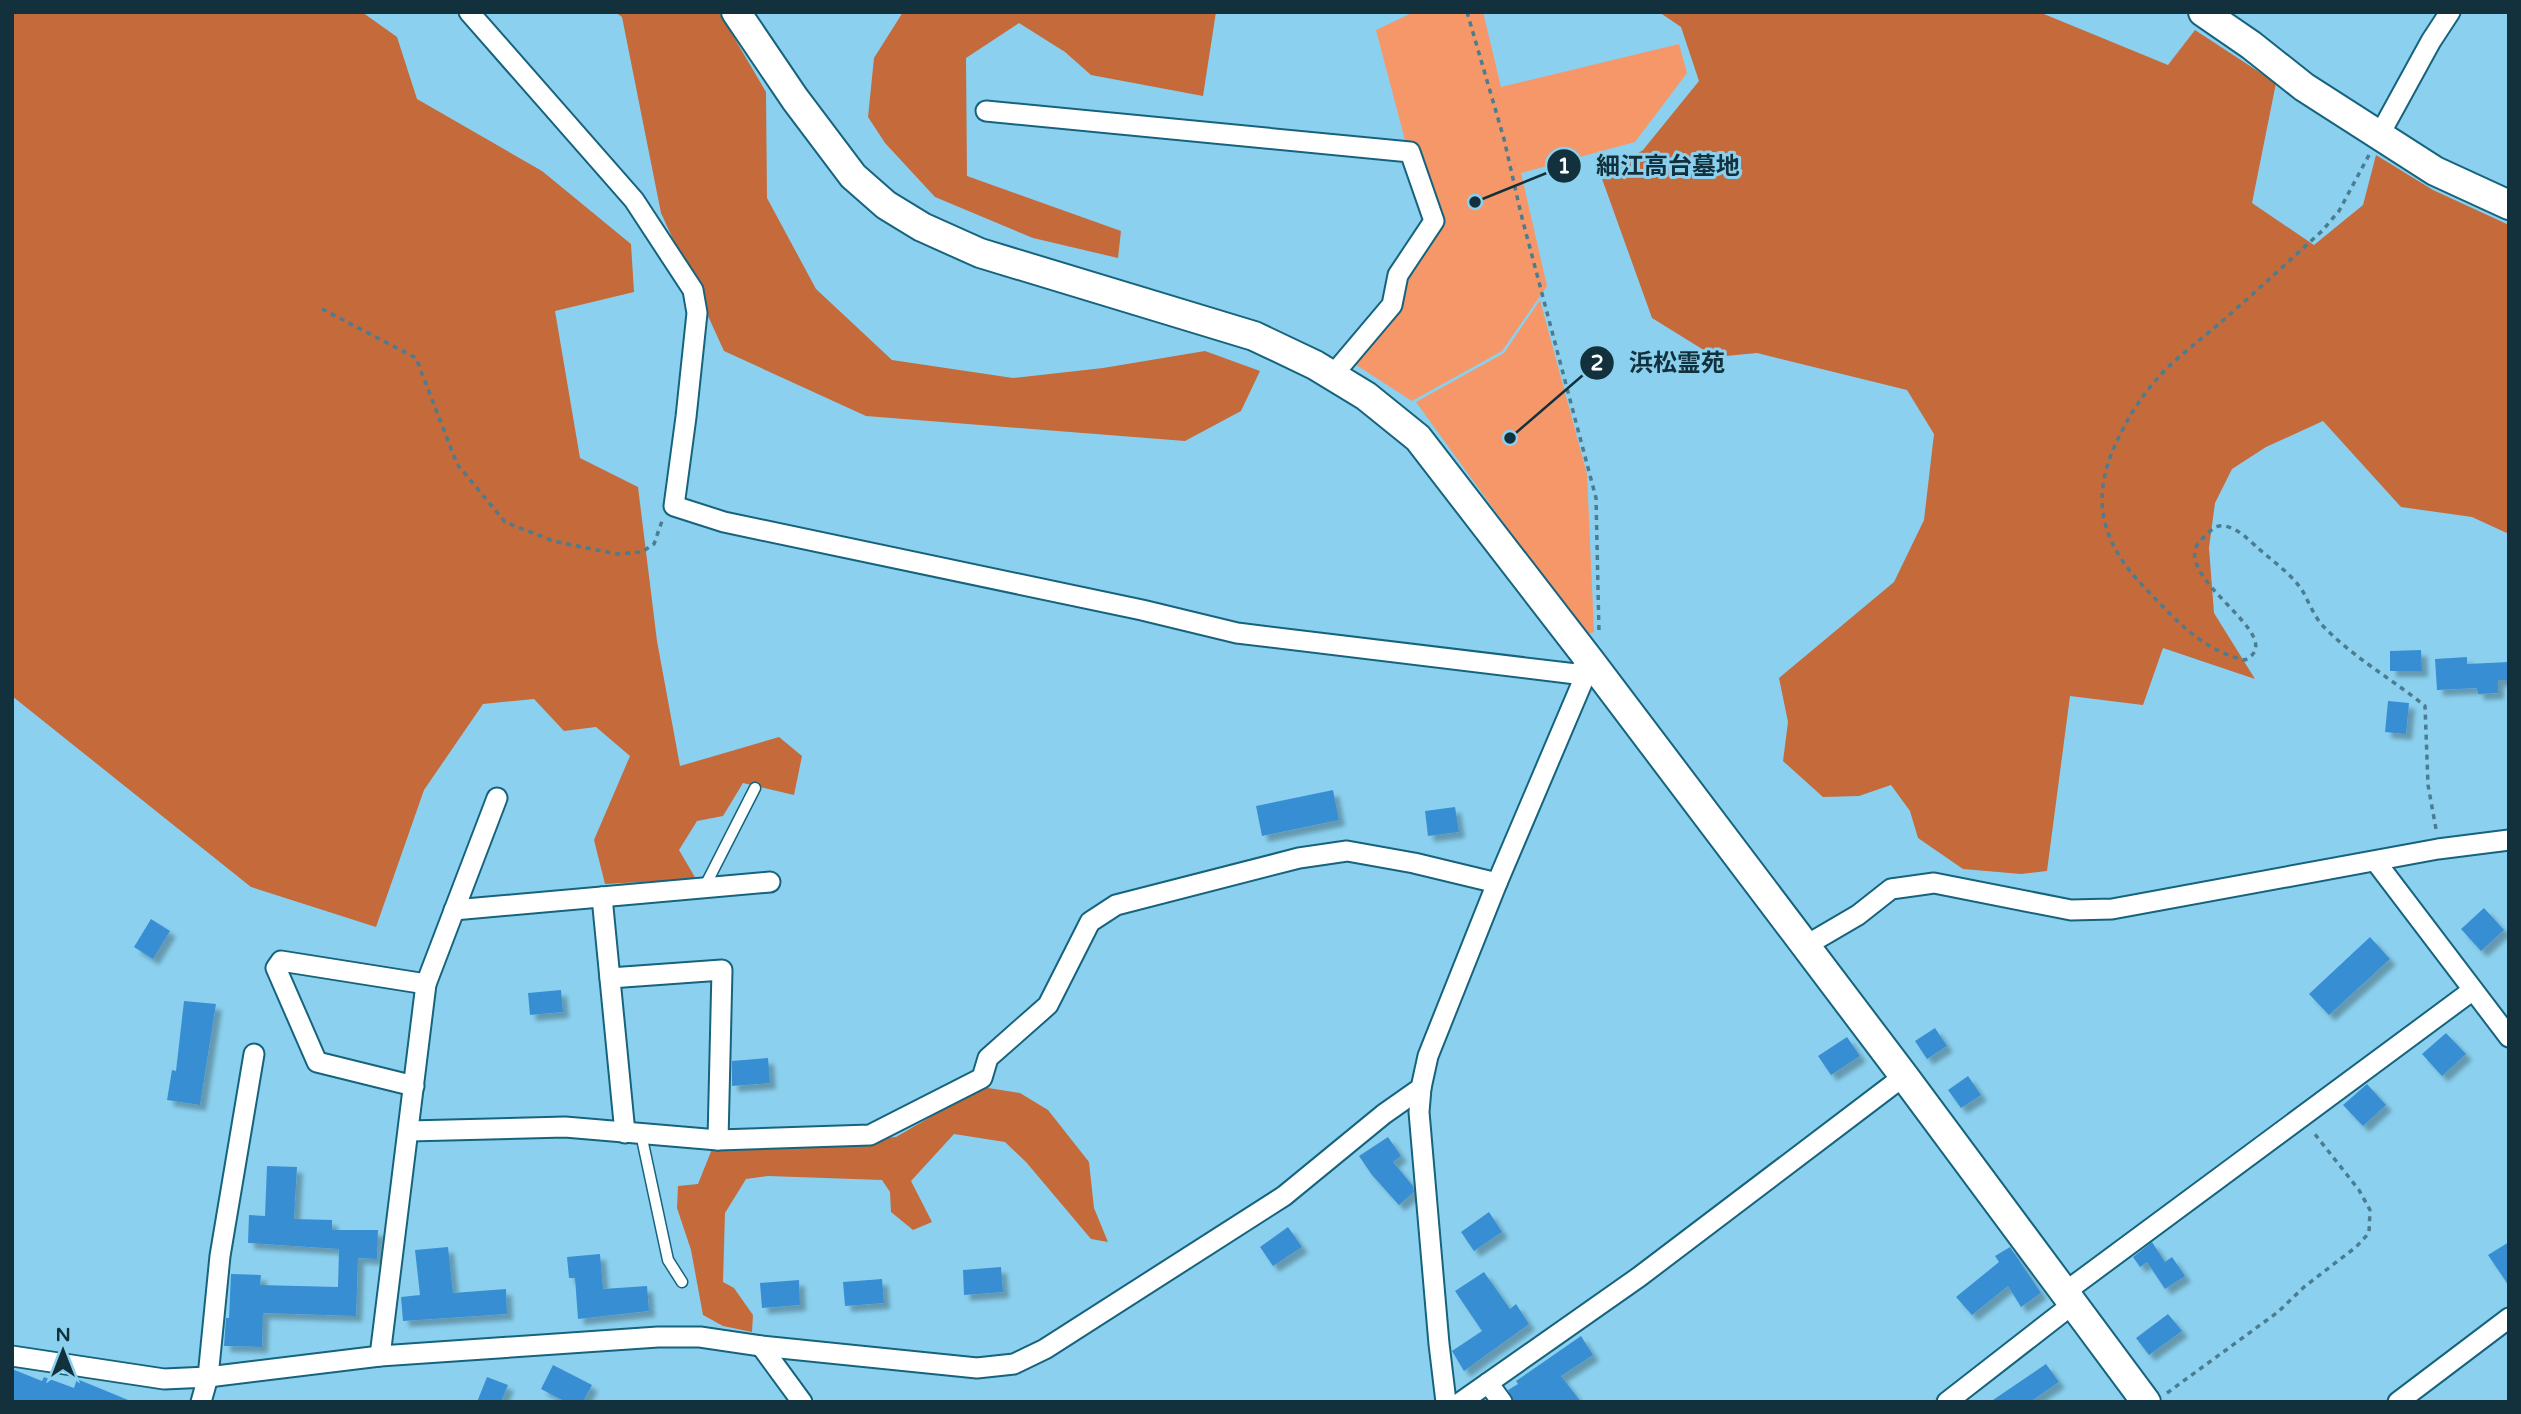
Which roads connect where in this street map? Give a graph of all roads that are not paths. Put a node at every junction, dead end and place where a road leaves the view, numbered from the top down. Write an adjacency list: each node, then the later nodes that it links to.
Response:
1 (469, 12): 9 (street)
2 (736, 12): 8 (street)
3 (2203, 12): 6 (street)
4 (2450, 12): 6 (street)
5 (986, 111): 8 (street)
6 (2380, 134): 7 (street)
7 (2509, 205)
8 (1332, 376): 9 (street)
9 (1591, 663): 15 (street); 19 (street)
10 (755, 788): 16 (lane)
11 (497, 798): 18 (street)
12 (2509, 841): 13 (street)
13 (2376, 862): 19 (street); 22 (street)
14 (770, 882): 16 (street)
15 (1497, 883): 27 (street); 30 (street)
16 (704, 888): 17 (street)
17 (602, 897): 18 (street); 20 (street)
18 (454, 910): 21 (street)
19 (1805, 946): 25 (street)
20 (610, 978): 29 (street); 30 (street)
21 (426, 984): 26 (street); 26 (street)
22 (2473, 990): 23 (street); 32 (street)
23 (2509, 1037)
24 (254, 1054): 37 (street)
25 (1905, 1076): 32 (street); 38 (street)
26 (414, 1086): 28 (street)
27 (1421, 1088): 34 (street); 42 (street)
28 (409, 1131): 29 (street); 36 (street)
29 (633, 1133): 30 (street); 31 (lane)
30 (718, 1140)
31 (682, 1282)
32 (2069, 1298): 39 (street); 45 (street)
33 (2509, 1318): 46 (street)
34 (761, 1346): 36 (street); 41 (street)
35 (12, 1356): 37 (street)
36 (380, 1356): 37 (street)
37 (208, 1377): 40 (street)
38 (1488, 1383): 43 (street); 44 (street)
39 (2156, 1398)
40 (201, 1402)
41 (802, 1402)
42 (1446, 1402)
43 (1461, 1402)
44 (1502, 1402)
45 (1947, 1402)
46 (2399, 1402)

